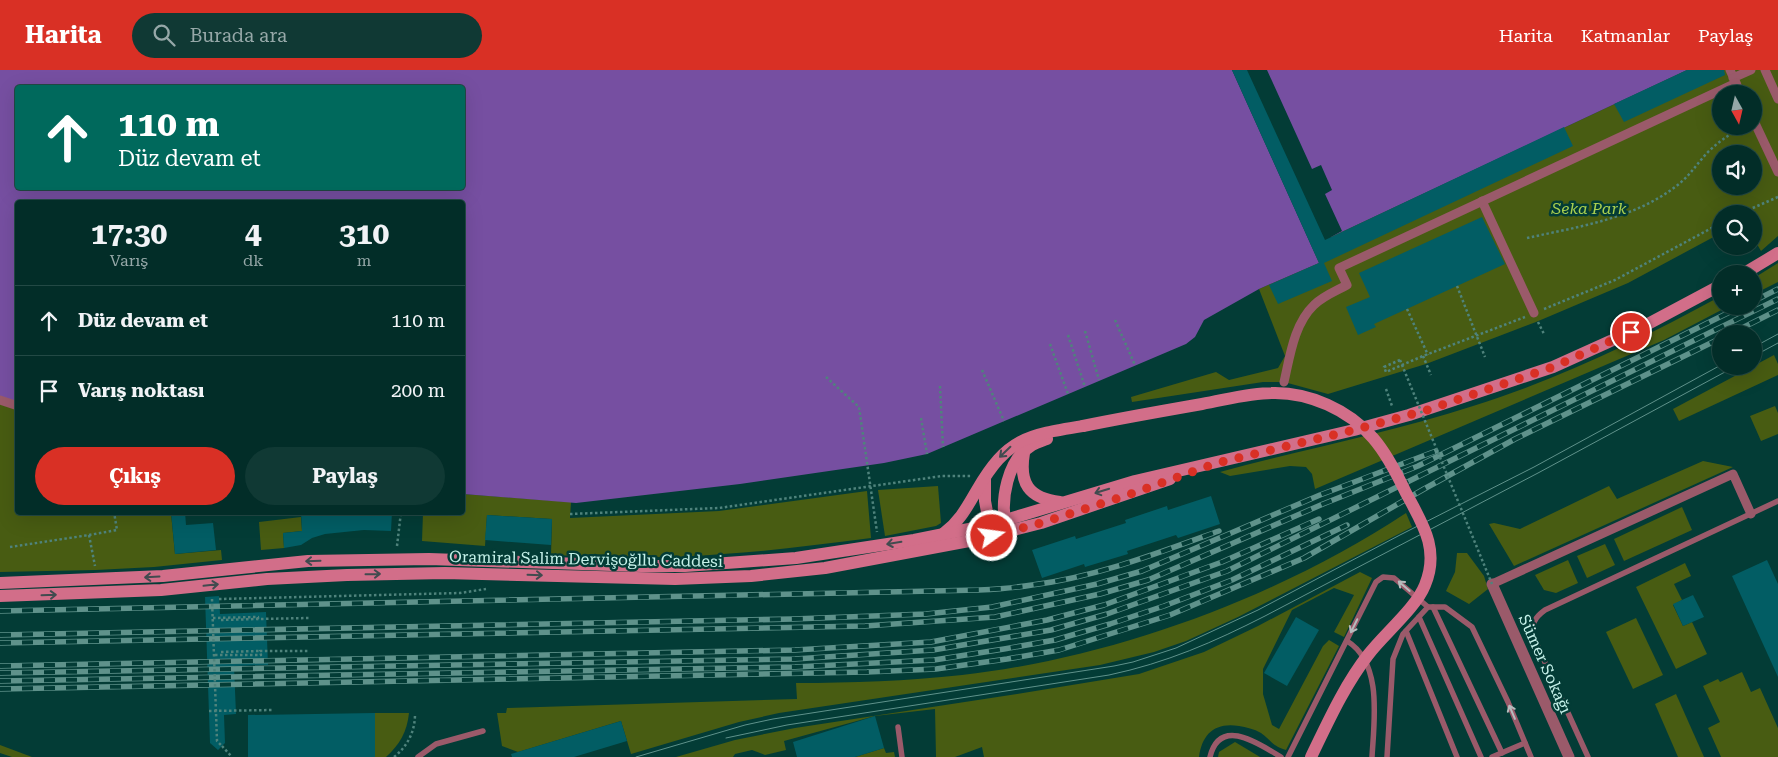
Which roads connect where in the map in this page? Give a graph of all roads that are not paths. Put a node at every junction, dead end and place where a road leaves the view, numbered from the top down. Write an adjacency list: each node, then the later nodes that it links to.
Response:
1 (1751, 70): 3 (street)
2 (1765, 70): 4 (street)
3 (1733, 77): 7 (street)
4 (1778, 99)
5 (1761, 135): 6 (street)
6 (1778, 172)
7 (1482, 201): 11 (street); 12 (street)
8 (1778, 253): 9 (main road)
9 (1758, 265)
10 (1712, 290): 17 (main road)
11 (1534, 314)
12 (1284, 382)
13 (0, 400): 14 (street)
14 (15, 405)
15 (1083, 426): 16 (main road); 18 (main road, one-way to 18); 41 (main road, bridge)
16 (1024, 452): 20 (main road); 22 (main road)
17 (1217, 463): 20 (main road, one-way to 20); 22 (main road, Oramiral Salim Dervişoğllu Caddesi)
18 (979, 477): 23 (main road); 24 (main road)
19 (1778, 501): 21 (lane)
20 (1062, 502): 22 (main road)
21 (1751, 514): 26 (street); 49 (lane)
22 (1006, 526): 23 (main road, Oramiral Salim Dervişoğllu Caddesi)
23 (990, 530): 24 (main road, Oramiral Salim Dervişoğllu Caddesi); 27 (main road, Oramiral Salim Dervişoğllu Caddesi, one-way to 23)
24 (942, 534): 25 (main road, Oramiral Salim Dervişoğllu Caddesi, one-way to 25)
25 (0, 583)
26 (1492, 584): 48 (street, Sümer Sokağı)
27 (0, 596)
28 (1430, 607): 29 (lane); 31 (lane, one-way to 31); 34 (lane, one-way to 28); 35 (lane)
29 (1419, 617): 30 (lane); 45 (lane)
30 (1406, 631): 43 (lane); 44 (lane)
31 (1347, 641): 40 (lane); 42 (lane)
32 (898, 728): 37 (lane)
33 (483, 731): 36 (lane)
34 (1525, 743): 35 (lane); 47 (lane)
35 (1502, 753): 46 (lane)
36 (418, 757)
37 (902, 757)
38 (1210, 757): 39 (lane)
39 (1281, 757)
40 (1288, 757)
41 (1311, 757)
42 (1372, 757)
43 (1387, 757)
44 (1457, 757)
45 (1481, 757)
46 (1492, 757)
47 (1531, 757)
48 (1569, 757)
49 (1588, 757)

